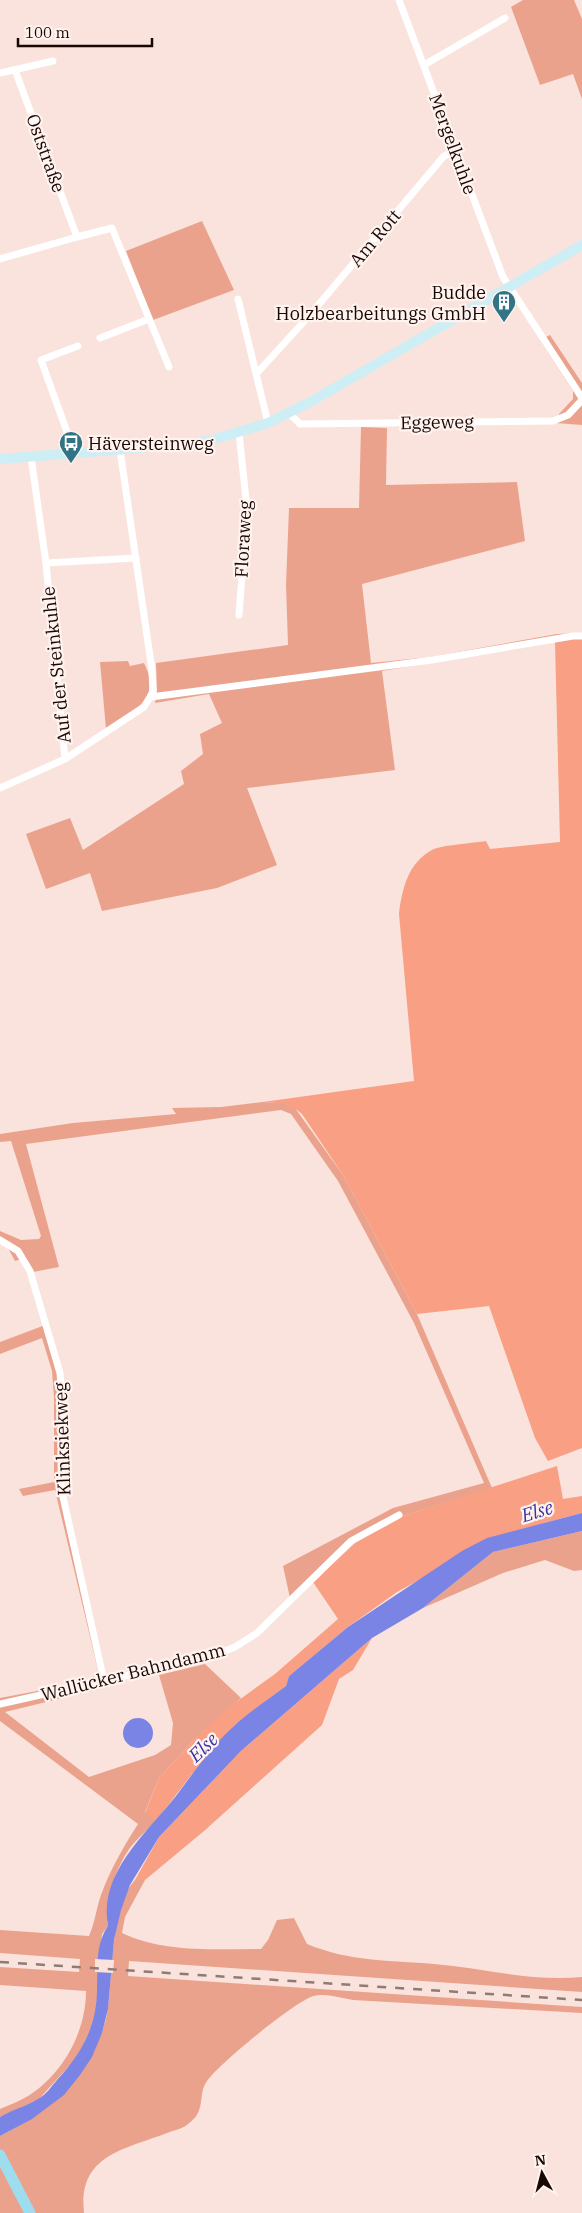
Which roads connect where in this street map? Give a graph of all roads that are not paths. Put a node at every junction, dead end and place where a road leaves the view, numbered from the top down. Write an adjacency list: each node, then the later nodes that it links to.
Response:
1 (399, 0): 4 (street, Mergelkuhle)
2 (505, 18): 4 (street)
3 (54, 61): 5 (street)
4 (424, 65): 7 (street, Mergelkuhle)
5 (15, 70): 6 (street); 8 (street, Oststraße)
6 (0, 73)
7 (455, 151): 11 (street, Mergelkuhle); 17 (street, Am Rott)
8 (77, 236): 10 (street); 13 (street)
9 (582, 245): 11 (main road)
10 (0, 259)
11 (511, 286): 18 (street, Eggeweg); 19 (main road)
12 (238, 299): 17 (street)
13 (149, 319): 14 (street); 16 (street)
14 (100, 338)
15 (78, 346): 23 (street)
16 (169, 367)
17 (257, 373): 20 (street)
18 (582, 399): 19 (street, Eggeweg)
19 (289, 413): 20 (main road)
20 (268, 423): 21 (main road)
21 (239, 433): 22 (main road); 28 (street, Floraweg)
22 (120, 450): 23 (main road); 26 (street)
23 (75, 454): 24 (main road)
24 (31, 457): 25 (main road); 27 (street, Auf der Steinkuhle)
25 (0, 459)
26 (136, 558): 27 (street, Auf der Steinkuhle); 30 (street)
27 (46, 563): 31 (street, Auf der Steinkuhle)
28 (238, 615)
29 (582, 636): 30 (street)
30 (151, 697): 31 (street, Auf der Steinkuhle)
31 (65, 759): 32 (street)
32 (0, 788)
33 (0, 1240): 35 (street, Klinksiekweg)
34 (399, 1515): 35 (street, Wallücker Bahndamm)
35 (104, 1681): 36 (street, Wallücker Bahndamm)
36 (0, 1704)
37 (0, 2155): 38 (main road)
38 (30, 2213)

